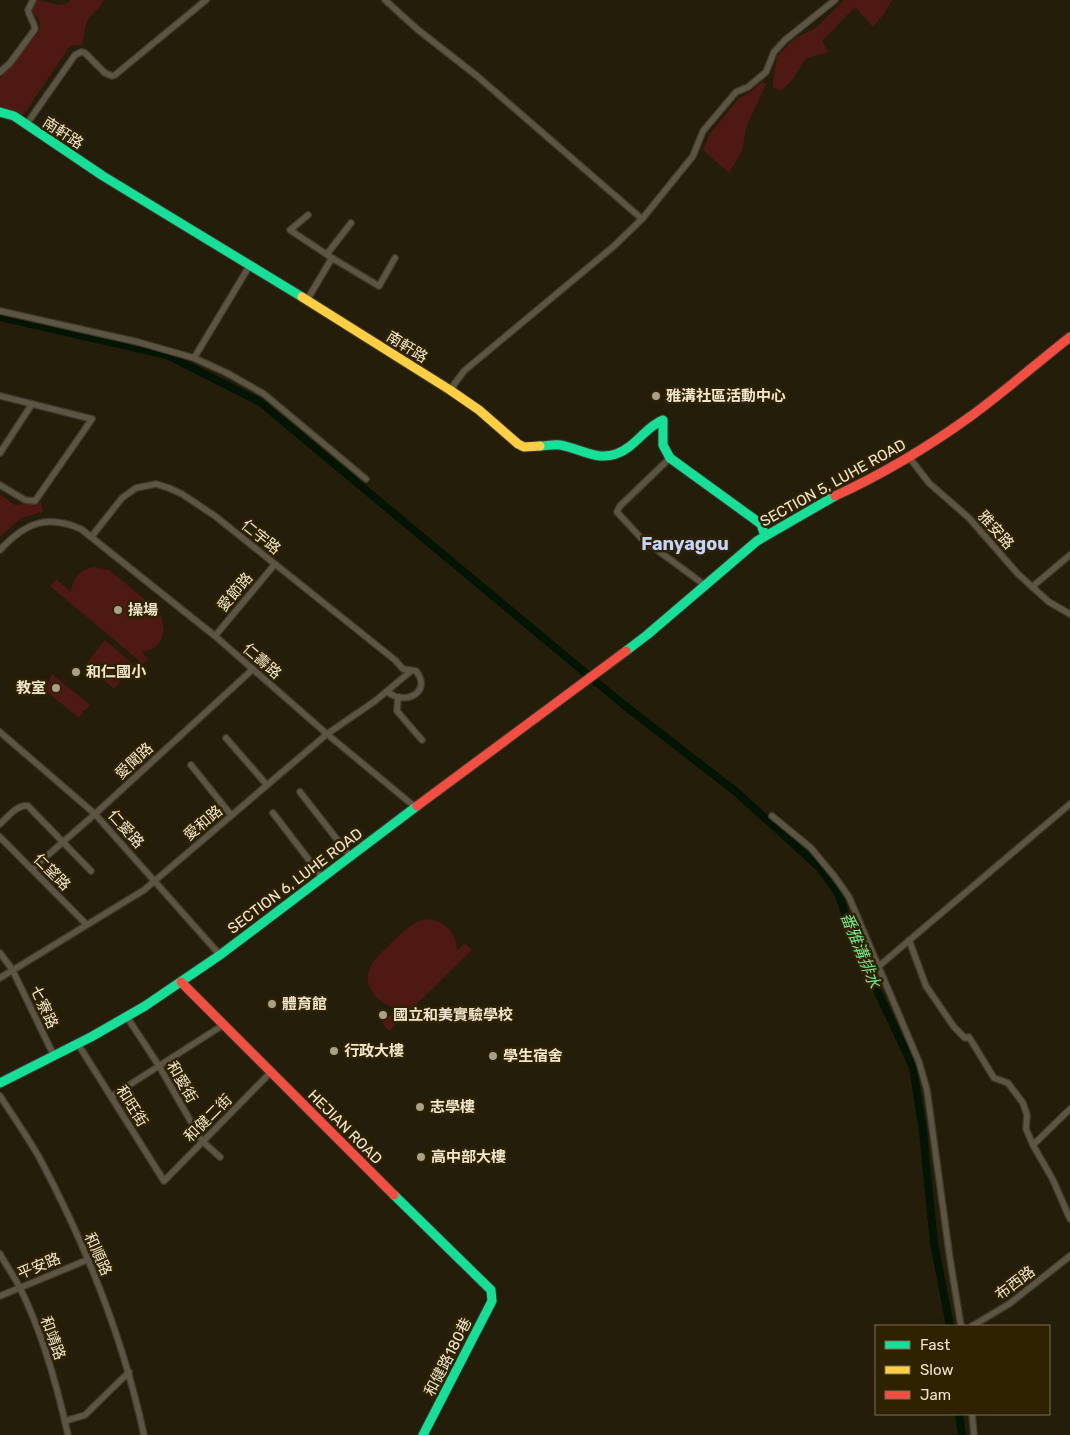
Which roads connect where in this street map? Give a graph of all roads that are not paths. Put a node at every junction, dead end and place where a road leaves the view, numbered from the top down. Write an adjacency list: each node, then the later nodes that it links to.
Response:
1 (33, 0): 5 (street)
2 (206, 0): 7 (street)
3 (385, 0): 9 (street)
4 (835, 0): 9 (street)
5 (0, 72)
6 (0, 112): 7 (street, 南軒路)
7 (26, 125): 13 (street, 南軒路)
8 (308, 215): 11 (street)
9 (642, 219): 18 (street)
10 (351, 223): 11 (street)
11 (329, 256): 12 (street); 14 (street)
12 (395, 258)
13 (250, 265): 14 (street, 南軒路); 17 (street)
14 (306, 300): 18 (street, 南軒路)
15 (0, 311): 17 (street)
16 (1070, 337): 22 (street, SECTION 5, LUHE ROAD)
17 (194, 358): 24 (street)
18 (450, 390): 23 (street, 南軒路)
19 (0, 396): 20 (street)
20 (32, 404): 21 (street); 25 (street)
21 (0, 453)
22 (910, 457): 27 (street, SECTION 5, LUHE ROAD); 32 (street, 雅安路)
23 (670, 458): 27 (street); 31 (street)
24 (366, 479)
25 (0, 485)
26 (92, 536): 28 (street, 仁壽路); 30 (street, 仁宇路); 34 (street, 仁壽路)
27 (765, 536): 31 (street, SECTION 5, LUHE ROAD)
28 (0, 550)
29 (1070, 555): 32 (street)
30 (275, 564): 34 (street, 愛節路); 36 (street, 仁宇路)
31 (706, 586): 37 (street, SECTION 5, LUHE ROAD)
32 (1032, 588): 33 (street, 雅安路)
33 (1070, 614)
34 (215, 636): 35 (street, 仁壽路)
35 (252, 669): 41 (street, 仁壽路); 50 (street, 愛聞路)
36 (411, 671): 38 (street, 愛和路); 39 (street)
37 (591, 677): 48 (street, SECTION 6, LUHE ROAD)
38 (387, 692): 39 (street); 41 (street, 愛和路)
39 (398, 697): 43 (street)
40 (0, 732): 50 (street, 仁愛路)
41 (328, 734): 45 (street, 愛和路); 48 (street, 仁壽路)
42 (226, 738): 45 (street)
43 (422, 740)
44 (191, 765): 51 (street)
45 (267, 785): 51 (street, 愛和路)
46 (300, 792): 56 (street)
47 (1070, 804): 62 (street)
48 (415, 807): 56 (street, SECTION 6, LUHE ROAD)
49 (273, 813): 59 (street)
50 (95, 814): 55 (street, 愛聞路); 60 (street, 仁愛路)
51 (231, 815): 60 (street, 愛和路)
52 (772, 816): 65 (street)
53 (0, 824): 55 (street)
54 (0, 837): 57 (street, 仁望路)
55 (63, 842): 57 (street, 愛聞路); 58 (street)
56 (350, 856): 59 (street, SECTION 6, LUHE ROAD)
57 (32, 869): 61 (street, 仁望路)
58 (91, 871)
59 (322, 877): 64 (street, SECTION 6, LUHE ROAD)
60 (154, 880): 61 (street, 愛和路); 64 (street, 仁愛路)
61 (86, 924): 66 (street, 愛和路)
62 (908, 940): 65 (street); 80 (street)
63 (0, 953): 66 (street, 七寮路)
64 (220, 956): 68 (street, SECTION 6, LUHE ROAD)
65 (879, 966): 90 (street)
66 (12, 969): 67 (street, 愛和路); 72 (street, 七寮路)
67 (0, 978)
68 (181, 982): 69 (street, SECTION 6, LUHE ROAD); 70 (street, HEJIAN ROAD)
69 (127, 1017): 71 (street, SECTION 6, LUHE ROAD); 73 (street, 和愛街)
70 (223, 1025): 73 (street); 74 (street, HEJIAN ROAD)
71 (78, 1044): 72 (street, SECTION 6, LUHE ROAD); 77 (street, 和旺街)
72 (54, 1056): 75 (street, SECTION 6, LUHE ROAD)
73 (159, 1066): 77 (street); 79 (street, 和愛街)
74 (271, 1072): 79 (street, 和健二街); 88 (street, HEJIAN ROAD)
75 (0, 1083)
76 (0, 1096): 86 (street, 和順路)
77 (112, 1096): 82 (street, 和旺街)
78 (1070, 1109): 80 (street)
79 (202, 1141): 81 (street, 和愛街); 82 (street, 和健二街)
80 (1033, 1145): 83 (street)
81 (220, 1157)
82 (164, 1181)
83 (1070, 1219)
84 (0, 1254): 87 (street, 和靖路)
85 (1070, 1256): 91 (street, 布西路)
86 (87, 1260): 87 (street, 平安路); 92 (street, 和順路)
87 (19, 1287): 89 (street, 平安路); 94 (street, 和靖路)
88 (491, 1290): 97 (street, 和健路180巷)
89 (0, 1296)
90 (961, 1325)
91 (974, 1325)
92 (128, 1372): 94 (street); 96 (street, 和順路)
93 (972, 1415): 98 (street)
94 (65, 1421): 95 (street, 和靖路)
95 (68, 1435)
96 (144, 1435)
97 (423, 1435)
98 (974, 1435)

